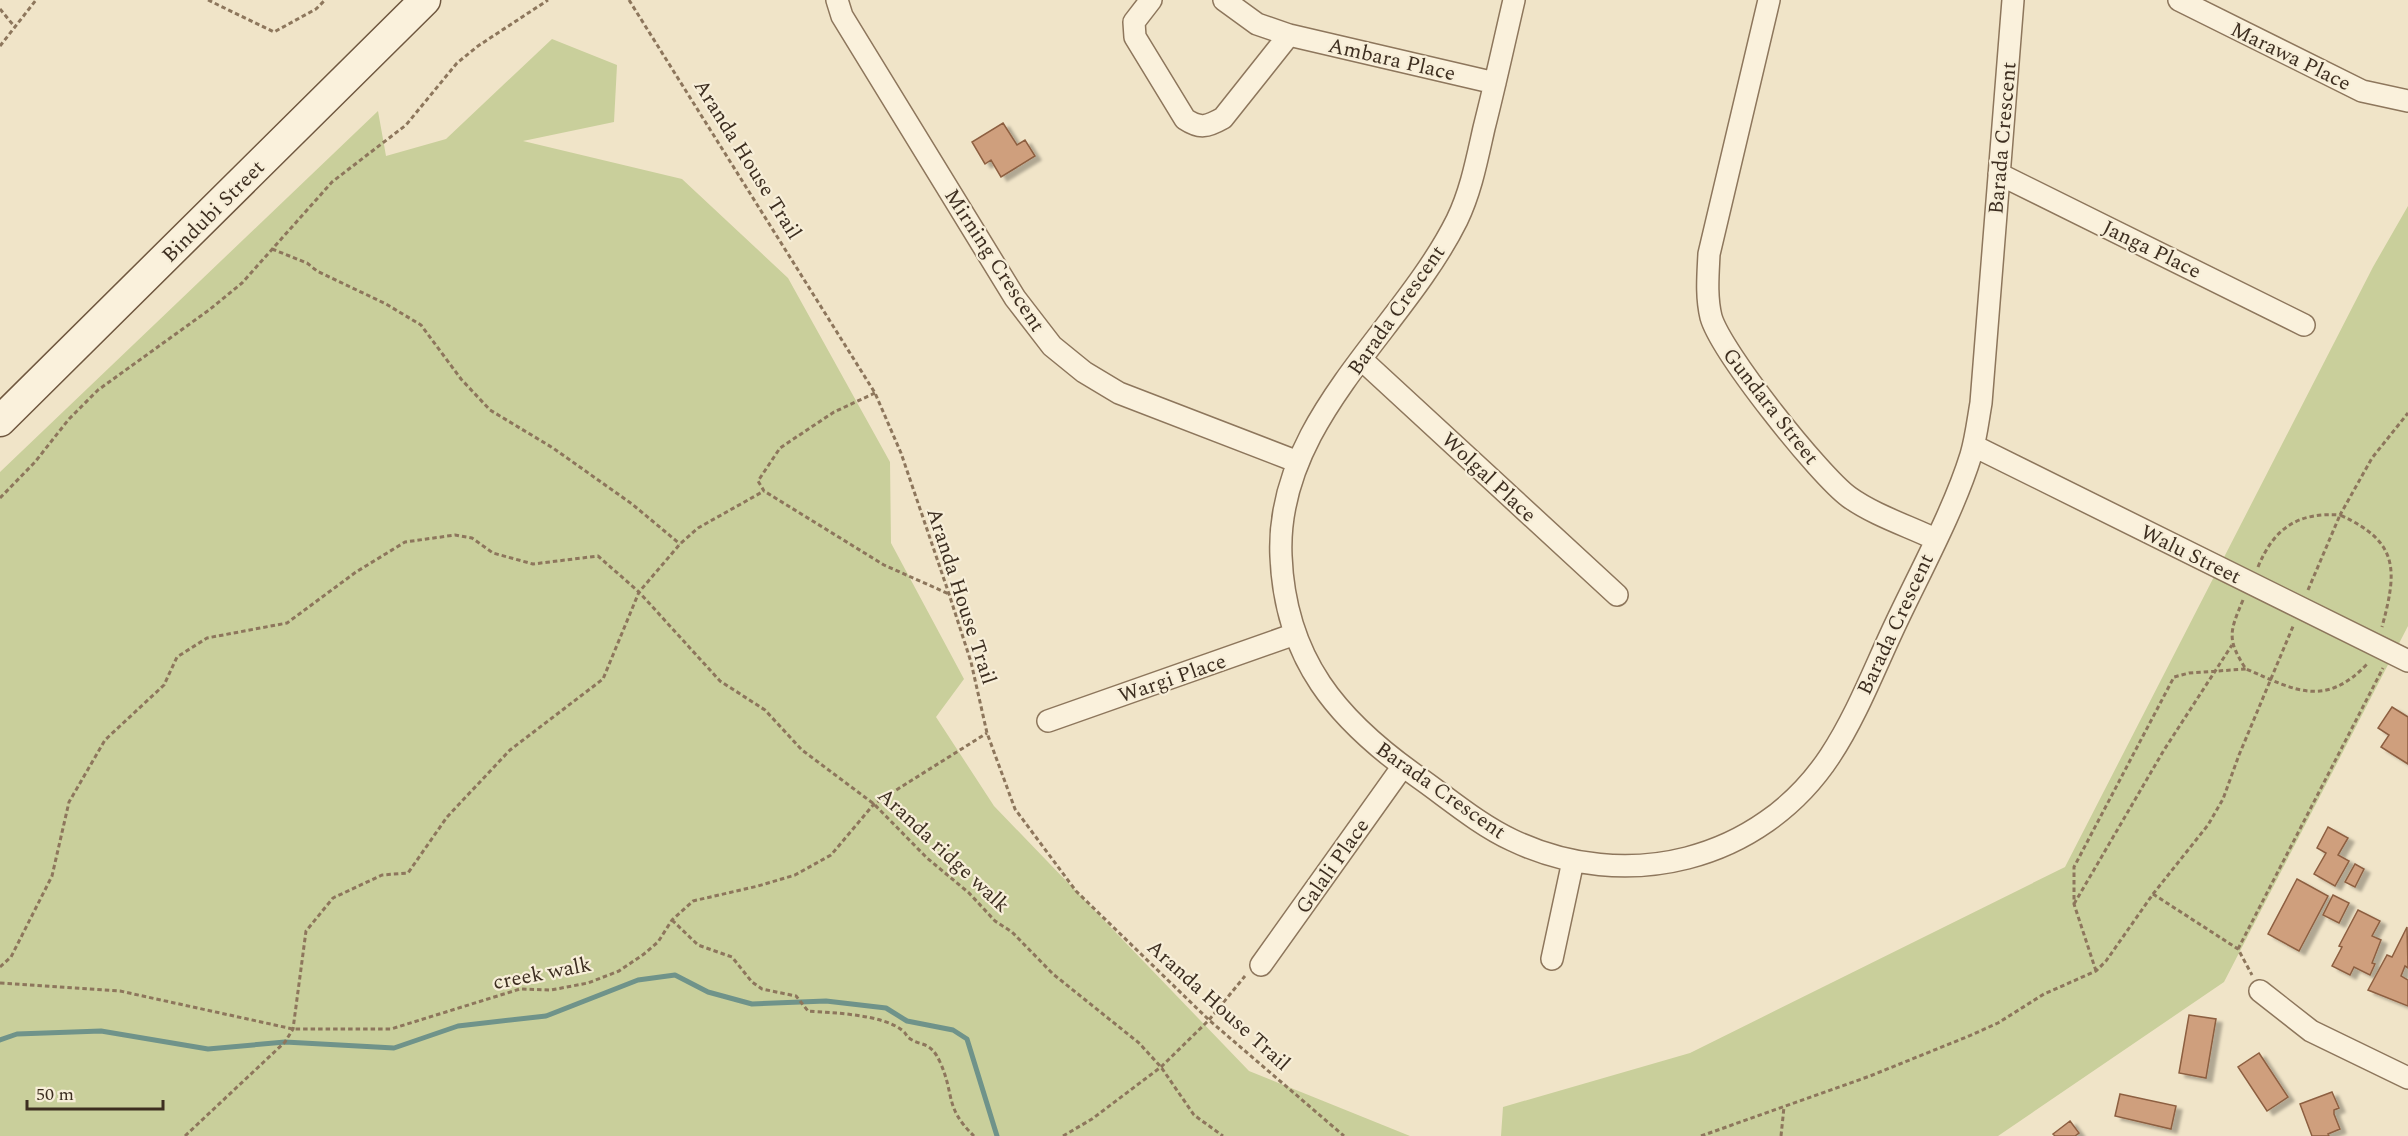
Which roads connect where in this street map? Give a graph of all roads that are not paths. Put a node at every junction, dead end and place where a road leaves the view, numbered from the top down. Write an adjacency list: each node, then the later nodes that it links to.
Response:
1 (425, 0): 15 (main road, Bindubi Street)
2 (837, 0): 17 (street, Mirning Crescent)
3 (1151, 0): 9 (street)
4 (1224, 0): 9 (street, Ambara Place)
5 (1514, 0): 10 (street, Barada Crescent)
6 (1769, 0): 18 (street, Gundara Street)
7 (2013, 0): 12 (street, Barada Crescent)
8 (2179, 0): 11 (street, Marawa Place)
9 (1289, 35): 10 (street, Ambara Place)
10 (1495, 83): 14 (street, Barada Crescent)
11 (2408, 101)
12 (1999, 174): 13 (street, Janga Place); 16 (street, Barada Crescent)
13 (2304, 325)
14 (1361, 359): 17 (street, Barada Crescent); 19 (street, Wolgal Place)
15 (0, 422)
16 (1974, 446): 18 (street, Barada Crescent); 21 (street, Walu Street)
17 (1298, 462): 20 (street, Barada Crescent)
18 (1935, 539): 24 (street, Barada Crescent)
19 (1617, 595)
20 (1295, 634): 22 (street, Wargi Place); 23 (street, Barada Crescent)
21 (2408, 661)
22 (1048, 721)
23 (1403, 766): 24 (street, Barada Crescent); 26 (street, Galali Place)
24 (1573, 861): 25 (street)
25 (1552, 959)
26 (1261, 965)
27 (2260, 991): 28 (street)
28 (2408, 1078)

